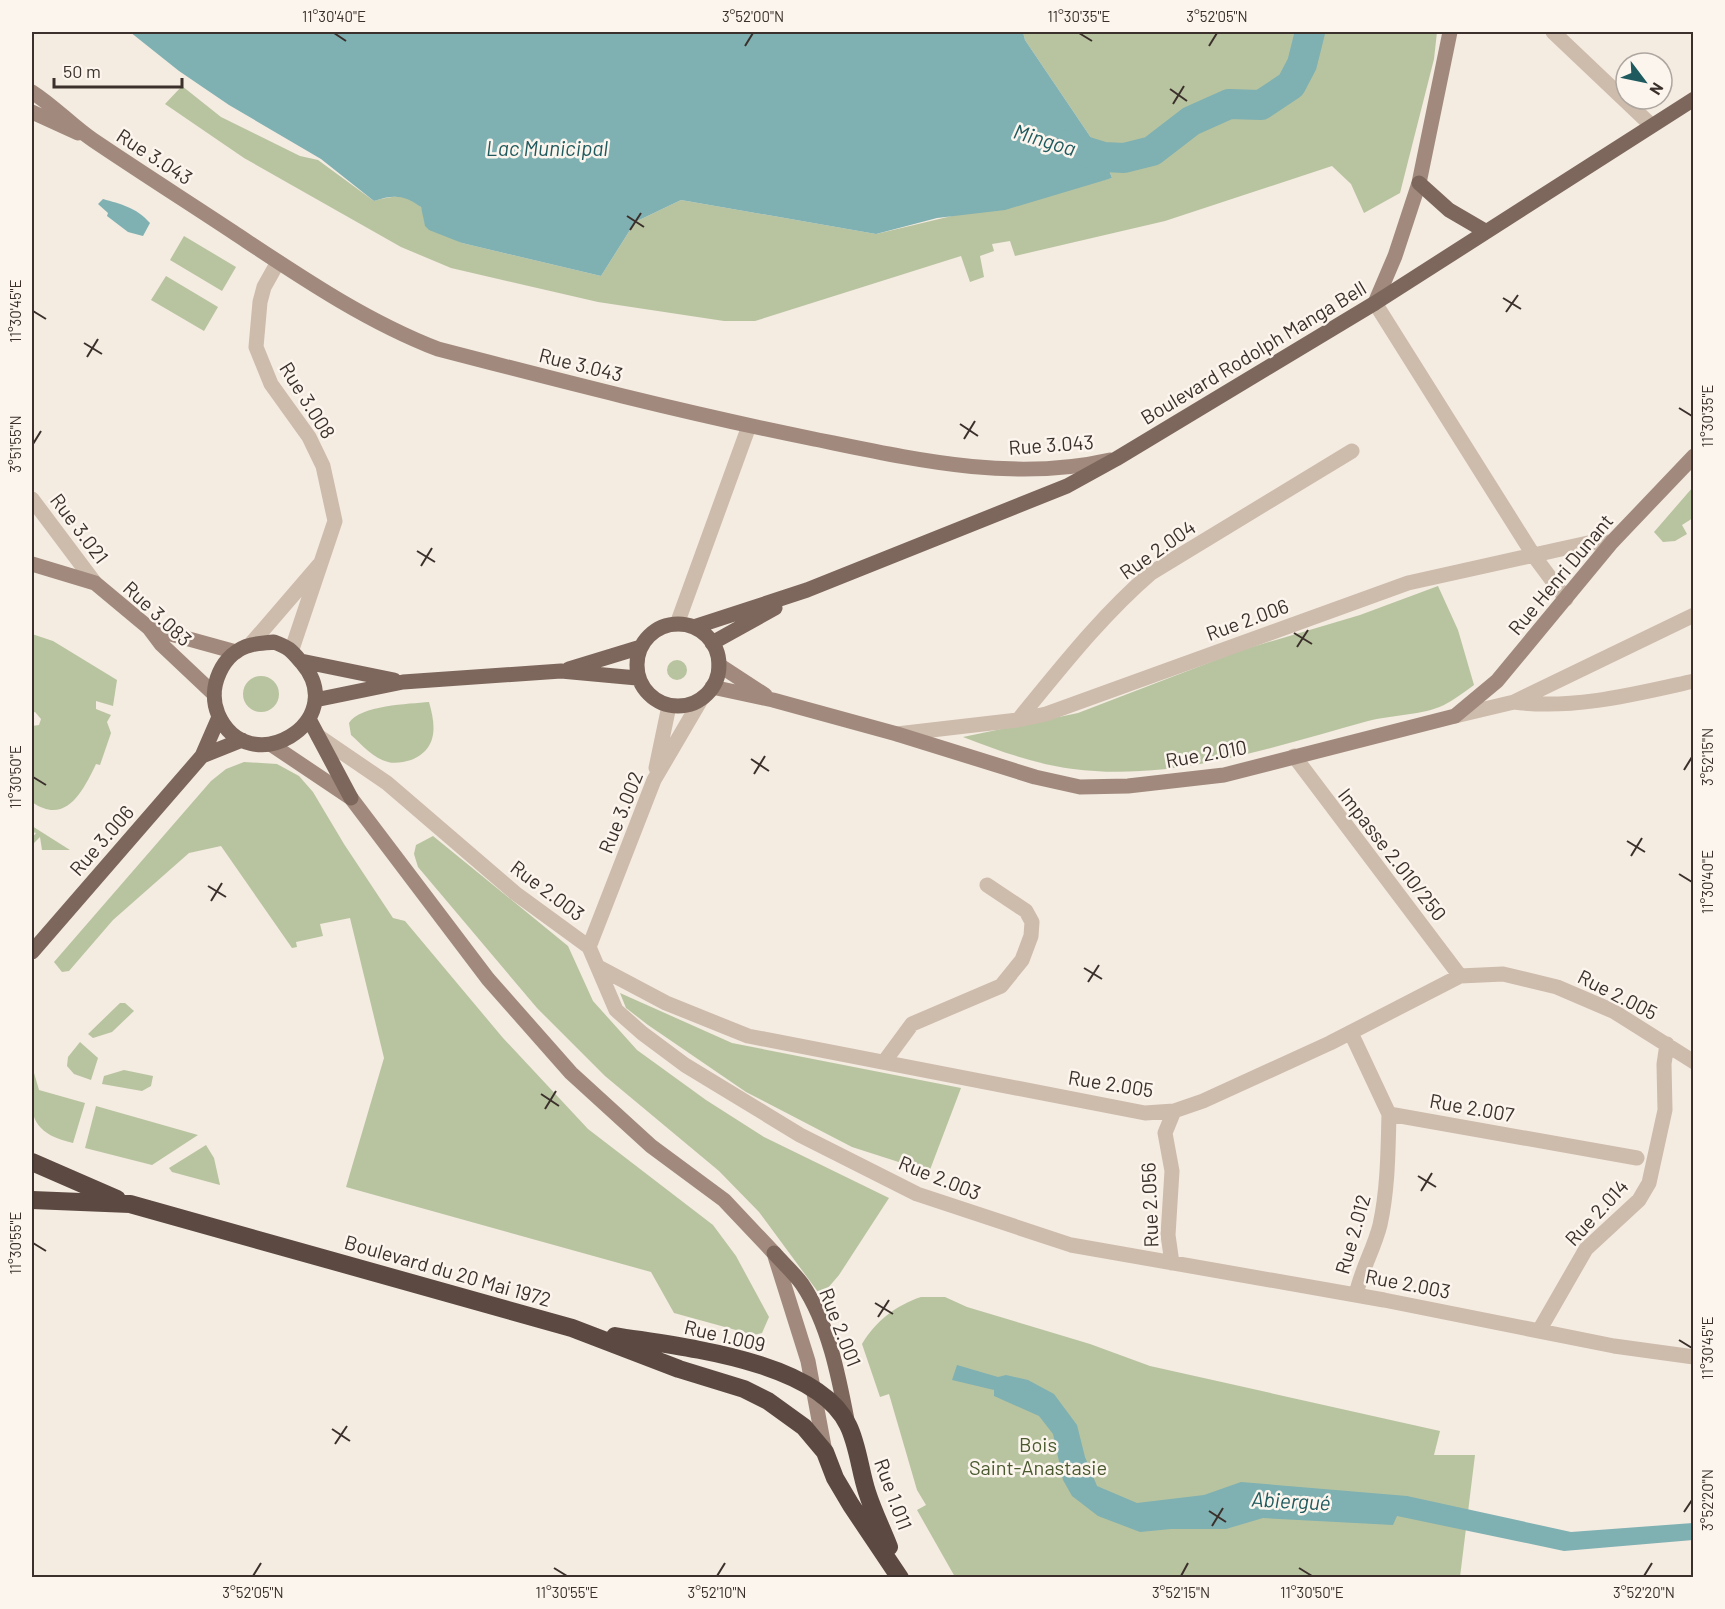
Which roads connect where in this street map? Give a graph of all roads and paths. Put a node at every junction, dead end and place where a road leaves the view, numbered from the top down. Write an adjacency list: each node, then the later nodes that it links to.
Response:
1 (1450, 32): 8 (main road)
2 (1553, 32): 6 (street)
3 (32, 92): 7 (main road, Rue 3.043)
4 (1694, 99): 6 (main road, Boulevard Rodolph Manga Bell)
5 (32, 112): 7 (main road, Rue 3.043)
6 (1651, 125): 9 (main road, Boulevard Rodolph Manga Bell)
7 (90, 138): 10 (main road, Rue 3.043)
8 (1419, 183): 9 (main road); 11 (main road)
9 (1485, 231): 11 (main road, Boulevard Rodolph Manga Bell)
10 (278, 262): 12 (main road, Rue 3.043); 19 (street, Rue 3.008)
11 (1375, 303): 15 (main road, Boulevard Rodolph Manga Bell); 18 (street)
12 (749, 426): 15 (main road, Rue 3.043); 25 (street)
13 (1352, 451): 46 (street, Rue 2.004)
14 (1694, 456): 17 (main road, Rue Henri Dunant)
15 (1116, 459): 22 (main road, Boulevard Rodolph Manga Bell)
16 (32, 499): 21 (street, Rue 3.021)
17 (1612, 542): 18 (street, Rue 2.006); 23 (main road, Rue Henri Dunant)
18 (1533, 556): 23 (street); 46 (street, Rue 2.006)
19 (323, 560): 30 (street); 31 (street, Rue 3.008)
20 (32, 564): 21 (main road, Rue 3.083)
21 (95, 583): 27 (main road, Rue 3.083)
22 (807, 590): 26 (main road); 28 (main road)
23 (1566, 599): 43 (main road, Rue Henri Dunant)
24 (1694, 615): 41 (street, Rue 2.010)
25 (677, 624): 26 (main road); 29 (main road)
26 (694, 627): 28 (main road)
27 (149, 628): 30 (main road); 38 (main road, Rue 3.083)
28 (712, 643): 32 (main road)
29 (641, 647): 33 (main road); 34 (main road)
30 (243, 648): 31 (main road); 38 (main road)
31 (296, 655): 36 (main road); 39 (main road)
32 (719, 665): 37 (main road); 40 (main road)
33 (561, 671): 34 (main road); 36 (main road)
34 (637, 678): 42 (main road)
35 (1694, 681): 41 (street)
36 (403, 682): 39 (main road)
37 (707, 693): 40 (main road, Rue 2.010); 42 (main road); 53 (street, Rue 3.002)
38 (214, 694): 44 (main road)
39 (315, 700): 45 (main road)
40 (772, 700): 47 (main road, Rue 2.010)
41 (1514, 702): 43 (street, Rue 2.010)
42 (669, 706): 53 (street)
43 (1455, 716): 52 (main road, Rue 2.010)
44 (219, 717): 49 (main road); 51 (main road)
45 (309, 719): 48 (main road); 50 (main road)
46 (1018, 720): 47 (street, Rue 2.006)
47 (897, 734): 52 (main road, Rue 2.010)
48 (318, 736): 54 (main road); 56 (street, Rue 2.003)
49 (242, 740): 50 (main road); 51 (main road)
50 (272, 745): 54 (main road)
51 (202, 756): 57 (main road, Rue 3.006)
52 (1294, 756): 59 (street, Impasse 2.010/250)
53 (654, 780): 56 (street, Rue 3.002)
54 (351, 798): 70 (main road)
55 (987, 885): 62 (street)
56 (589, 947): 58 (street, Rue 2.003)
57 (32, 952)
58 (600, 968): 62 (street, Rue 2.005); 71 (street, Rue 2.003)
59 (1460, 976): 60 (street, Rue 2.005); 61 (street, Rue 2.005)
60 (1351, 1033): 64 (street, Rue 2.005); 65 (street)
61 (1667, 1044): 63 (street, Rue 2.005); 74 (street, Rue 2.014)
62 (884, 1062): 64 (street, Rue 2.005)
63 (1694, 1062)
64 (1174, 1111): 71 (street, Rue 2.056)
65 (1389, 1114): 66 (street, Rue 2.007); 72 (street, Rue 2.012)
66 (1637, 1158)
67 (32, 1162): 69 (highway)
68 (32, 1200): 69 (highway, Boulevard du 20 Mai 1972)
69 (130, 1204): 73 (highway, Boulevard du 20 Mai 1972)
70 (774, 1253): 76 (main road); 77 (main road, Rue 2.001)
71 (1172, 1263): 72 (street, Rue 2.003)
72 (1356, 1295): 74 (street, Rue 2.003)
73 (572, 1328): 76 (highway, Rue 1.009); 78 (highway, Boulevard du 20 Mai 1972)
74 (1540, 1329): 75 (street, Rue 2.003)
75 (1694, 1357)
76 (813, 1389): 77 (highway, Rue 1.009); 78 (main road)
77 (848, 1425): 79 (highway, Rue 1.011)
78 (825, 1452): 79 (highway, Rue 1.011)
79 (901, 1578)

